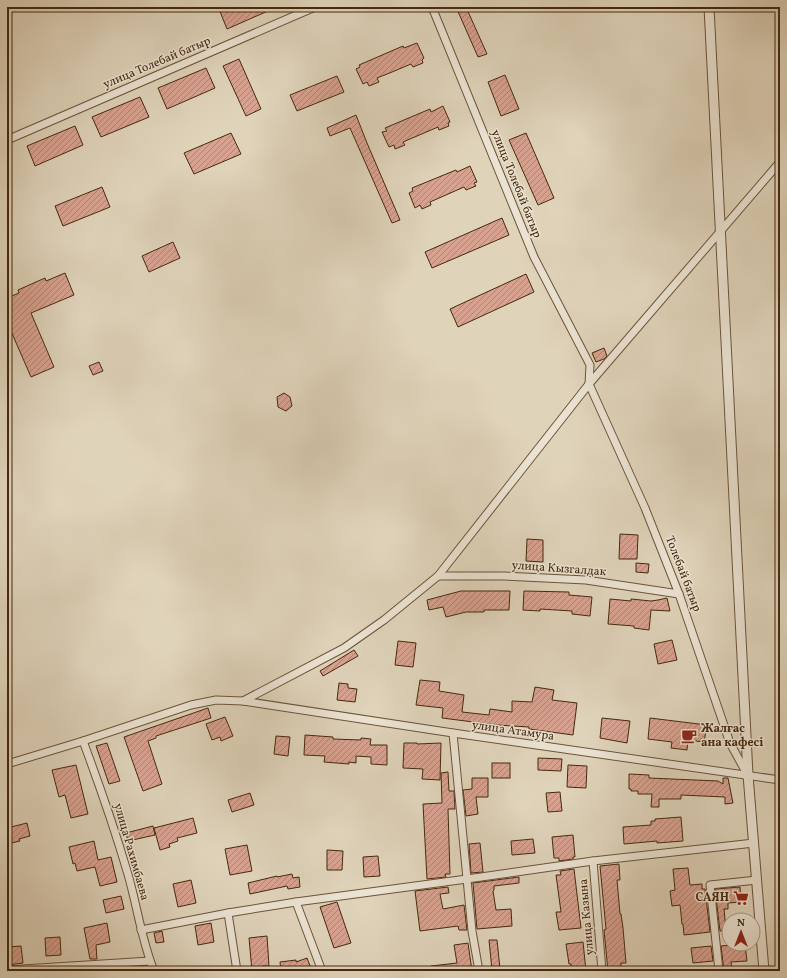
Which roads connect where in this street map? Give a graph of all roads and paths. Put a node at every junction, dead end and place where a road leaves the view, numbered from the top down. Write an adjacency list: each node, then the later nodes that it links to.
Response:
1 (315, 7): 4 (street, улица Толебай батыр)
2 (432, 7): 7 (street, улица Толебай батыр)
3 (709, 7): 6 (street)
4 (7, 140)
5 (780, 162): 6 (street)
6 (721, 232): 7 (street); 14 (street)
7 (589, 384): 8 (street); 9 (street, Толебай батыр)
8 (438, 576): 9 (street, улица Кызгалдак); 10 (street)
9 (678, 594): 14 (street, Толебай батыр)
10 (243, 701): 11 (street, улица Атамура); 12 (street, улица Атамура)
11 (453, 733): 14 (street, улица Атамура); 18 (street)
12 (83, 741): 13 (street, улица Атамура); 22 (street, улица Рахимбаева)
13 (7, 764)
14 (748, 775): 15 (street, улица Атамура); 16 (street)
15 (780, 780)
16 (754, 844): 17 (street); 19 (street)
17 (593, 860): 18 (street); 29 (street, улица Казына)
18 (466, 877): 20 (street); 28 (street)
19 (757, 880): 30 (street); 31 (street)
20 (296, 902): 21 (street); 27 (street)
21 (228, 913): 22 (street); 26 (street)
22 (141, 930): 23 (street, улица Рахимбаева)
23 (150, 961): 24 (street); 25 (street, улица Рахимбаева)
24 (7, 970)
25 (154, 971)
26 (237, 971)
27 (322, 971)
28 (479, 971)
29 (602, 971)
30 (719, 971)
31 (764, 971)

